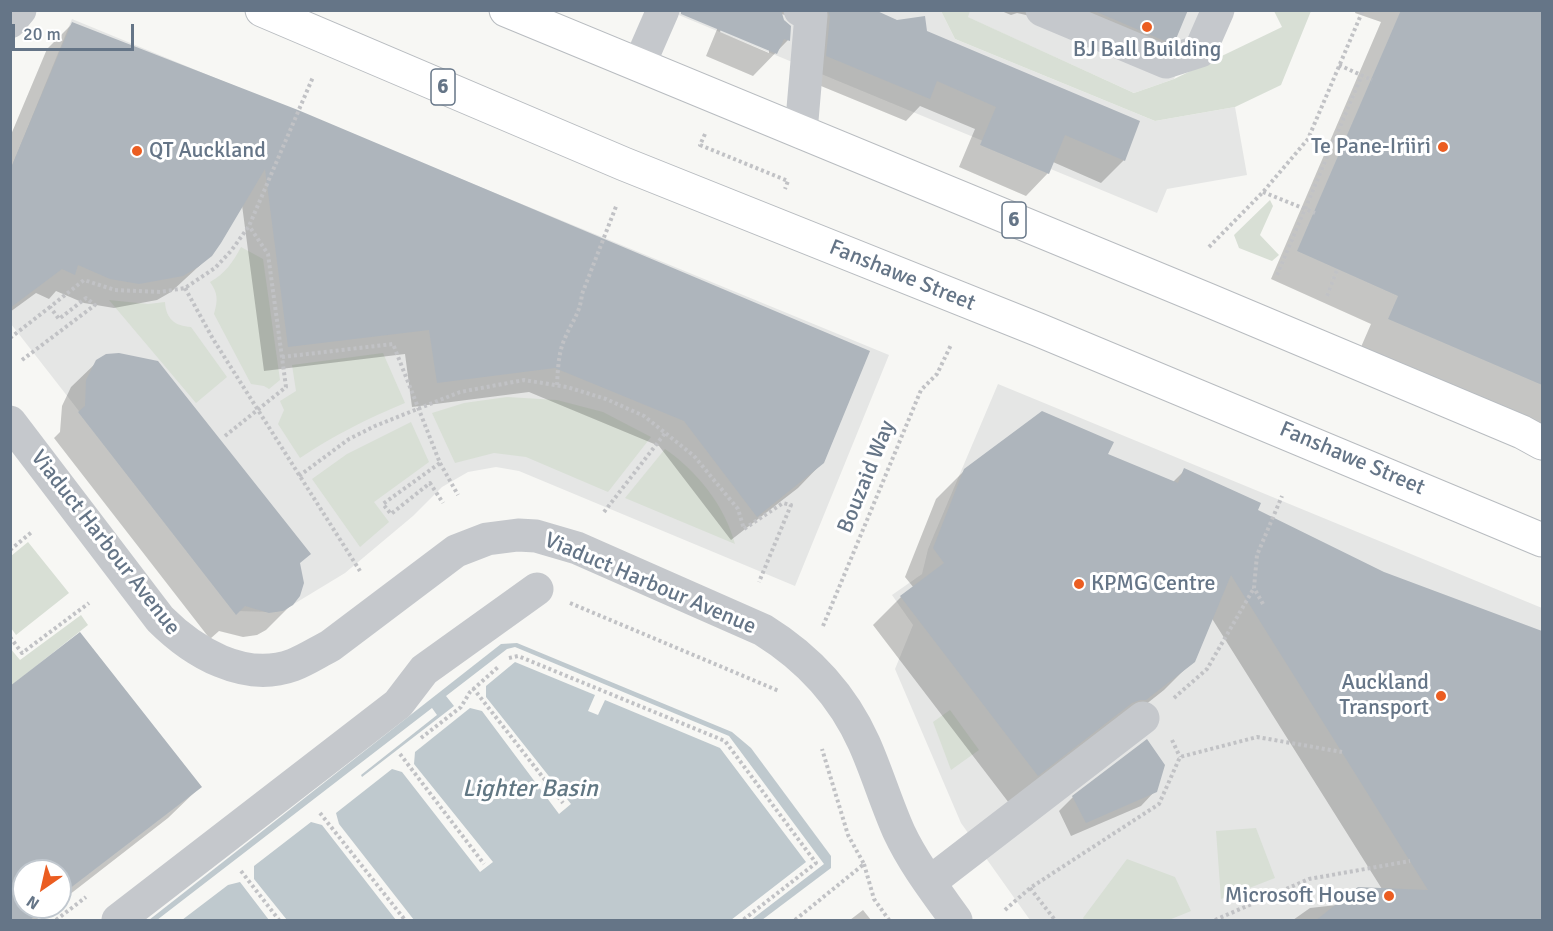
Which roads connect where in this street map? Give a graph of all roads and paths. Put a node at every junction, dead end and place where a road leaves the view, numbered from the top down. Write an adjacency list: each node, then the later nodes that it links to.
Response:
1 (20, 10): 9 (street)
2 (262, 10): 47 (main road, Fanshawe Street / 6)
3 (506, 10): 10 (main road, 6)
4 (663, 10): 10 (street)
5 (800, 10): 15 (street)
6 (1042, 10): 7 (street)
7 (1218, 10)
8 (1363, 10): 11 (path)
9 (10, 21)
10 (639, 65): 15 (main road, 6)
11 (1339, 65): 12 (path); 18 (path)
12 (1362, 75): 14 (path); 20 (path)
13 (313, 77): 22 (path)
14 (1372, 80)
15 (801, 132): 39 (main road, 6)
16 (705, 133): 17 (path)
17 (783, 192)
18 (1263, 192): 20 (path); 23 (path)
19 (617, 204): 33 (path)
20 (1305, 209): 21 (path); 25 (path)
21 (1315, 213)
22 (249, 226): 26 (path); 31 (path)
23 (1209, 247)
24 (1337, 270): 27 (path)
25 (1277, 275)
26 (185, 288): 28 (path); 35 (path)
27 (1327, 296)
28 (50, 308): 29 (path); 32 (path)
29 (10, 338)
30 (951, 345): 55 (path, Bouzaid Way)
31 (282, 357): 34 (path); 35 (path)
32 (22, 360)
33 (557, 386): 34 (path); 37 (path)
34 (417, 409): 40 (path); 41 (path)
35 (258, 411): 38 (path); 41 (path)
36 (10, 422): 76 (street, Viaduct Harbour Avenue)
37 (666, 432): 45 (path); 50 (path)
38 (225, 436)
39 (1536, 437)
40 (440, 463): 42 (path); 44 (path)
41 (299, 476): 49 (path)
42 (458, 495)
43 (1282, 496): 51 (path)
44 (443, 503)
45 (604, 512)
46 (33, 531): 48 (path)
47 (1542, 540)
48 (10, 550)
49 (360, 571)
50 (759, 582)
51 (1254, 588): 54 (path); 61 (path)
52 (537, 589): 60 (path); 79 (street)
53 (89, 603): 56 (path)
54 (1263, 604)
55 (823, 627)
56 (10, 637)
57 (507, 659): 82 (path)
58 (499, 666): 59 (path)
59 (473, 688): 63 (path); 70 (path)
60 (783, 694)
61 (1155, 711): 76 (street)
62 (1171, 739): 68 (path)
63 (417, 741)
64 (820, 744): 74 (path)
65 (408, 747): 67 (path)
66 (1342, 752): 68 (path)
67 (400, 754): 69 (path); 73 (path)
68 (1180, 757): 77 (path)
69 (392, 760)
70 (563, 803)
71 (316, 808): 81 (path)
72 (1410, 861): 88 (path)
73 (484, 864)
74 (864, 864): 83 (path); 84 (path)
75 (239, 868): 80 (path)
76 (931, 884): 85 (street); 86 (street, Viaduct Harbour Avenue)
77 (1030, 888): 78 (path); 87 (path)
78 (1005, 910)
79 (118, 921)
80 (279, 921)
81 (405, 921)
82 (743, 921)
83 (795, 921)
84 (889, 921)
85 (924, 921)
86 (956, 921)
87 (1055, 921)
88 (1215, 921)

